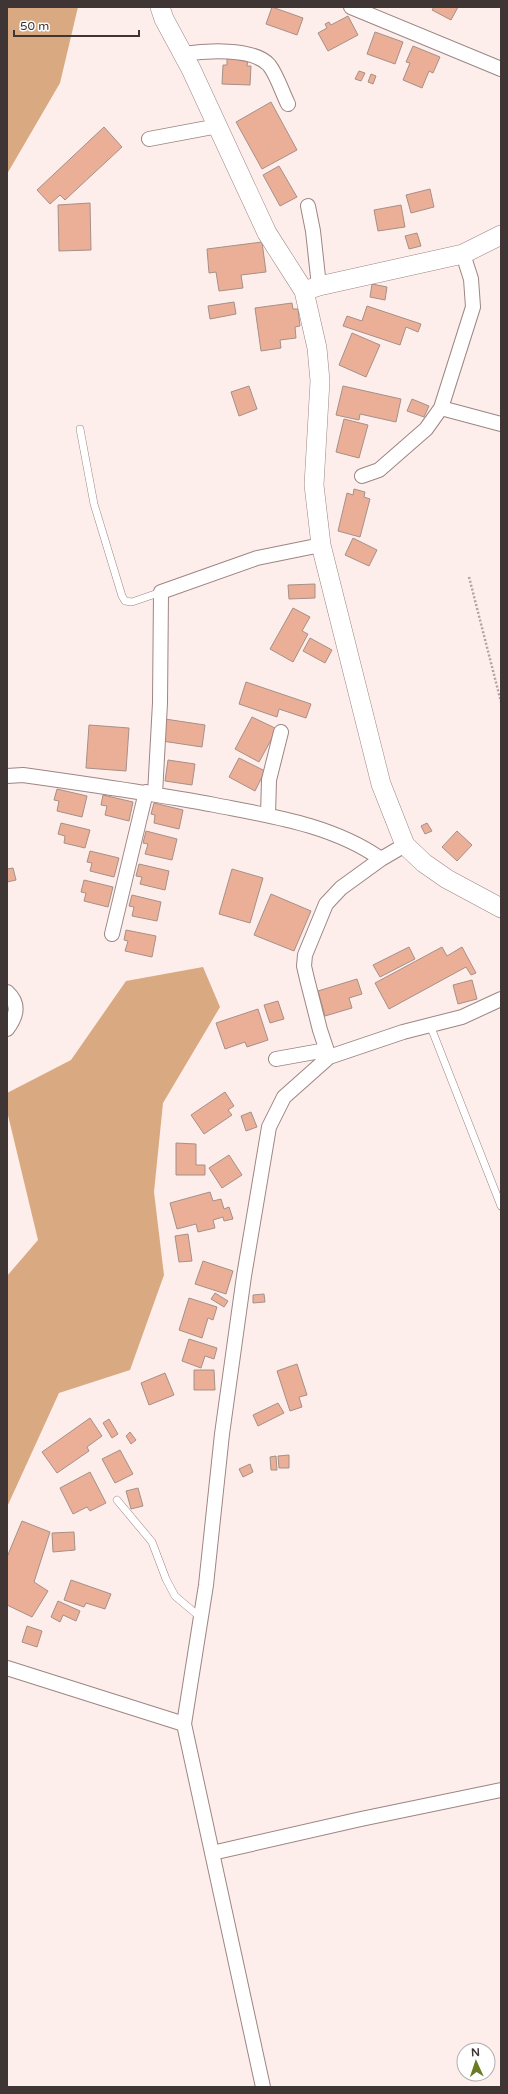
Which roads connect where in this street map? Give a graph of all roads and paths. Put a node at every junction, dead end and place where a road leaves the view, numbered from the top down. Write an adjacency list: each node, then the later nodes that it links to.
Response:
1 (160, 7): 3 (street)
2 (351, 7): 4 (street)
3 (183, 54): 5 (street); 6 (street)
4 (501, 69)
5 (288, 104)
6 (218, 126): 7 (street); 11 (street)
7 (150, 139)
8 (308, 206): 11 (street)
9 (501, 235): 10 (street)
10 (463, 254): 11 (street); 12 (street)
11 (312, 288): 16 (street)
12 (441, 408): 13 (street); 15 (street)
13 (501, 424)
14 (80, 428): 18 (lane)
15 (362, 476)
16 (321, 544): 18 (street); 24 (street)
17 (469, 577): 19 (path)
18 (162, 592): 22 (street)
19 (501, 702)
20 (281, 732): 23 (street)
21 (7, 776): 22 (street)
22 (150, 793): 23 (street); 27 (street)
23 (268, 815): 25 (street)
24 (405, 845): 25 (street); 26 (street)
25 (381, 859): 32 (street)
26 (501, 908)
27 (112, 934)
28 (7, 992): 31 (street)
29 (501, 999): 30 (street)
30 (430, 1025): 32 (street); 34 (lane)
31 (7, 1029)
32 (328, 1053): 33 (street); 36 (street)
33 (276, 1059)
34 (501, 1206)
35 (117, 1500): 36 (lane)
36 (200, 1617): 38 (street)
37 (7, 1668): 38 (street)
38 (184, 1724): 40 (street)
39 (501, 1790): 40 (street)
40 (212, 1854): 41 (street)
41 (264, 2087)

